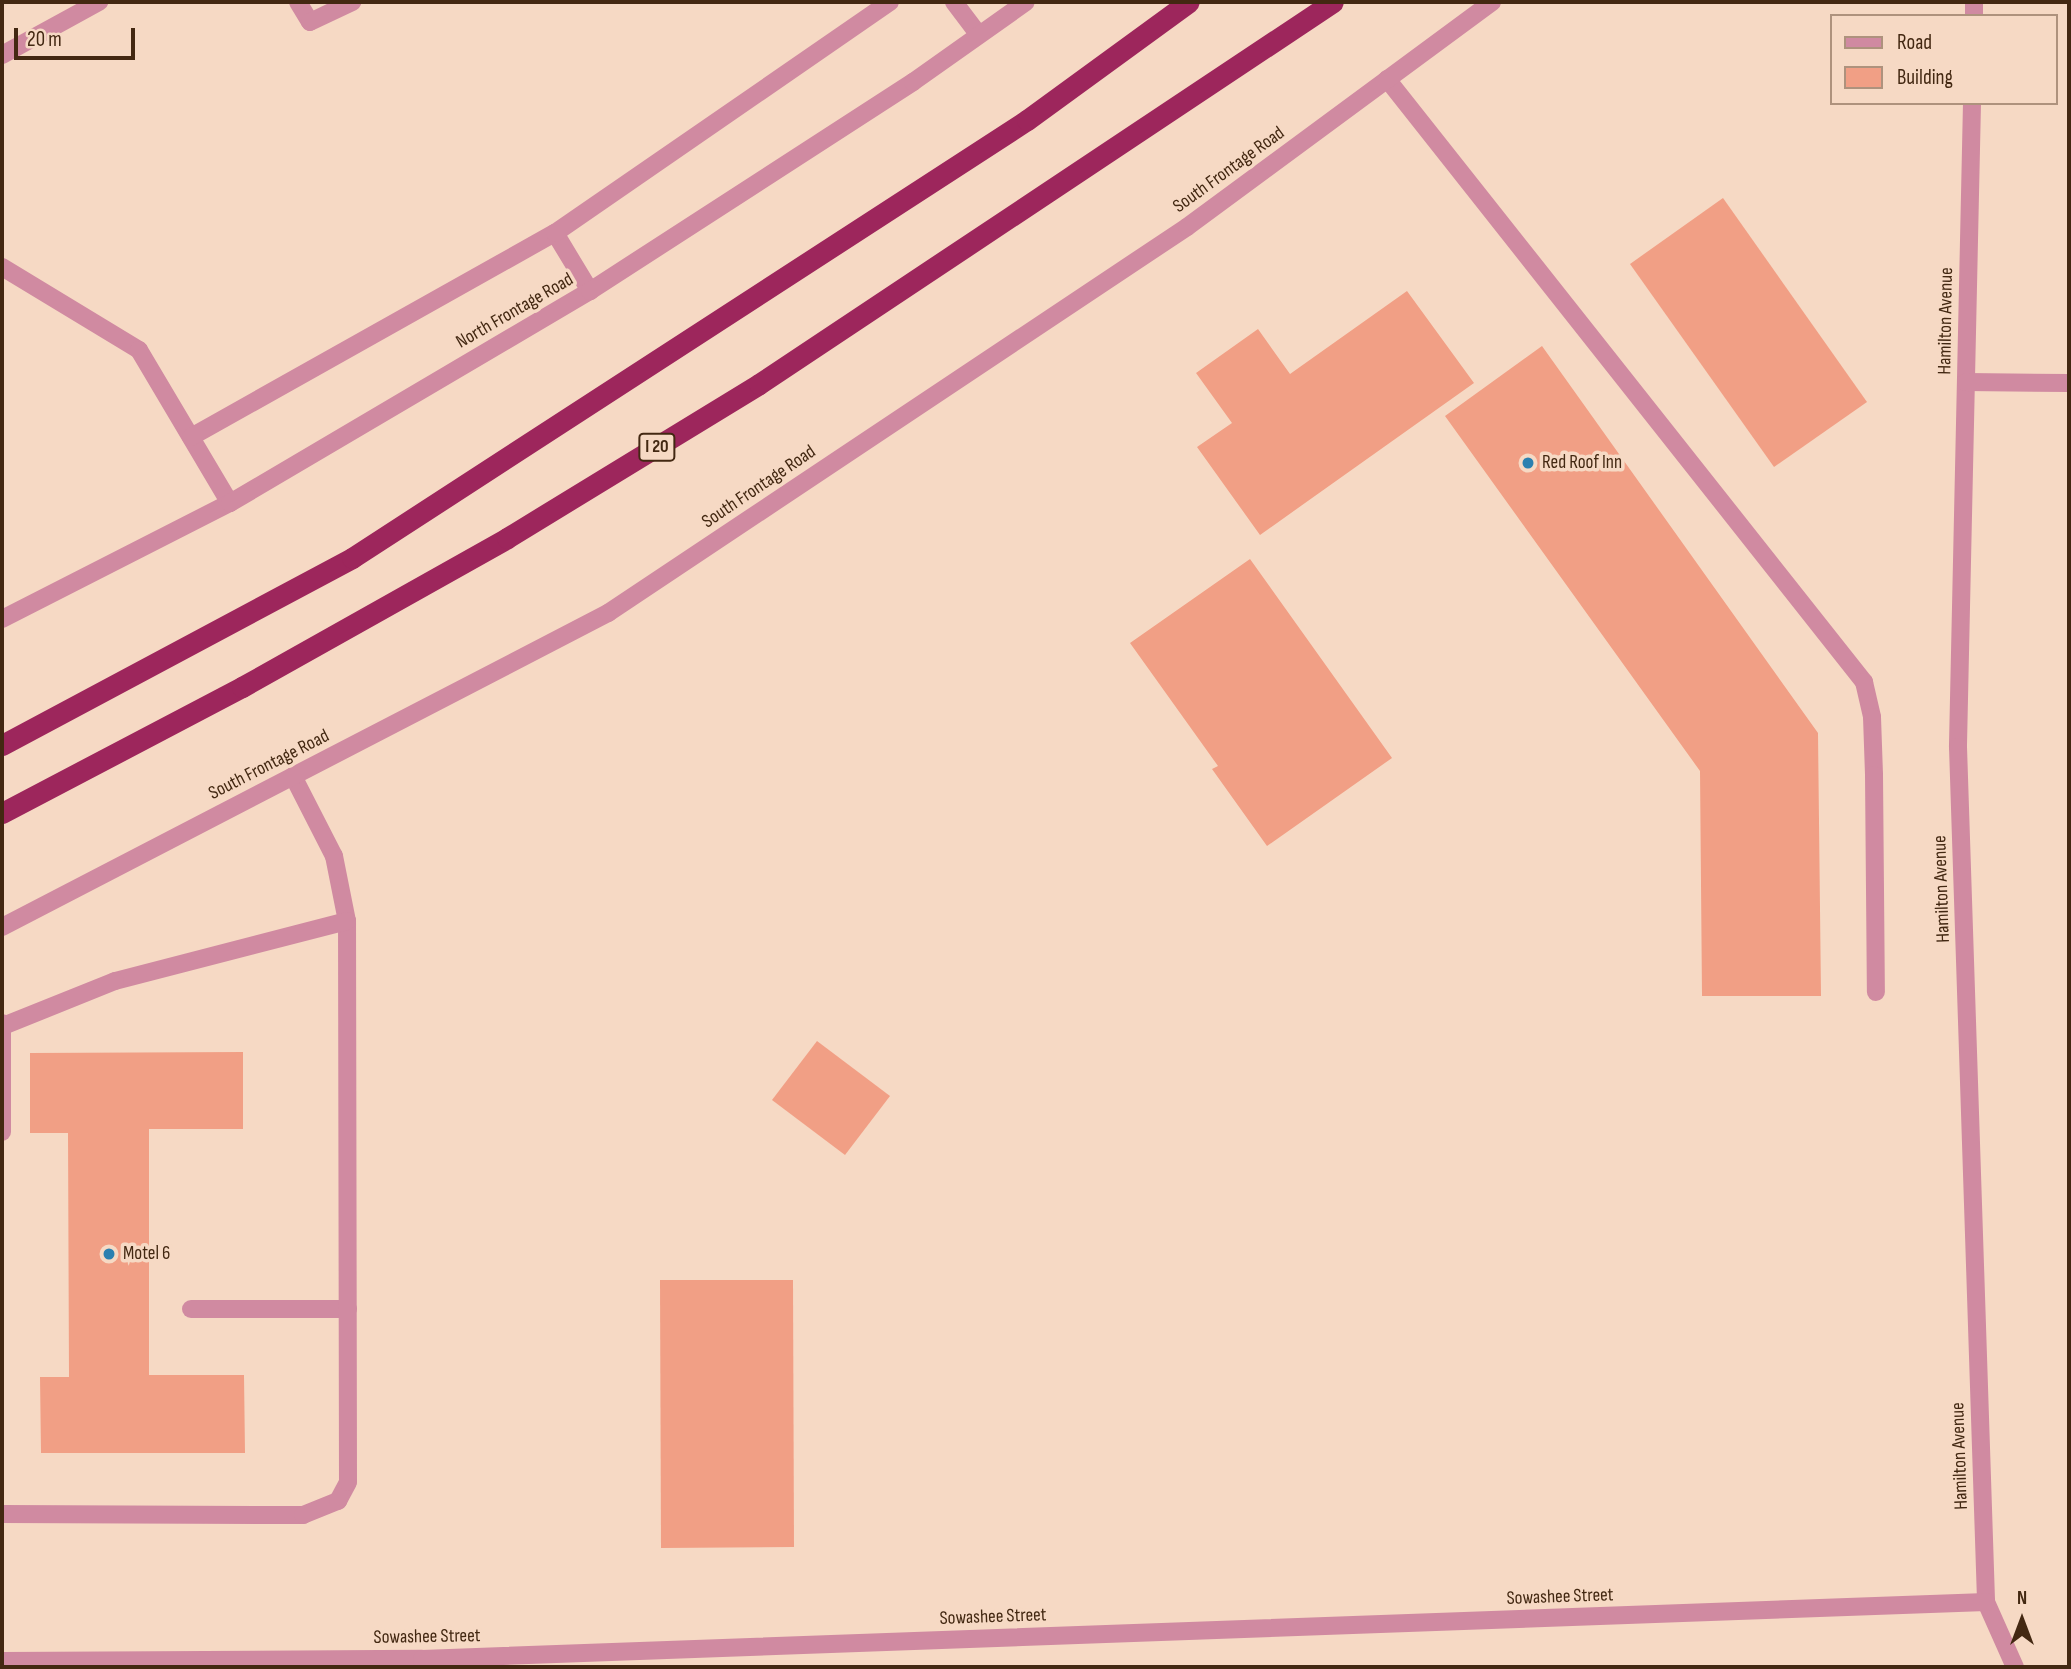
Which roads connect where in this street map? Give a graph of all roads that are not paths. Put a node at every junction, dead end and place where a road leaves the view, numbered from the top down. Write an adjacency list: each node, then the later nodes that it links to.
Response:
1 (99, 2): 11 (street)
2 (298, 2): 3 (street)
3 (352, 2)
4 (890, 2): 14 (street)
5 (954, 2): 10 (street)
6 (1026, 2): 10 (street, North Frontage Road)
7 (1189, 2): 22 (highway)
8 (1333, 2): 24 (highway, I 20)
9 (1492, 2): 12 (street, South Frontage Road)
10 (979, 35): 16 (street, North Frontage Road)
11 (2, 55)
12 (1387, 79): 23 (street, South Frontage Road); 27 (street)
13 (1972, 105): 17 (street, Hamilton Avenue)
14 (555, 233): 16 (street); 19 (street)
15 (2, 267): 19 (street)
16 (590, 291): 20 (street, North Frontage Road)
17 (1966, 382): 18 (street); 33 (street, Hamilton Avenue)
18 (2069, 383)
19 (191, 438): 20 (street)
20 (230, 503): 21 (street, North Frontage Road)
21 (2, 619)
22 (2, 745)
23 (293, 776): 25 (street); 26 (street, South Frontage Road)
24 (2, 813)
25 (347, 921): 28 (street); 31 (street)
26 (2, 927)
27 (1876, 992)
28 (3, 1024): 29 (street)
29 (2, 1132)
30 (191, 1309): 31 (street)
31 (348, 1310): 32 (street)
32 (2, 1514)
33 (1986, 1602): 35 (street, Sowashee Street); 36 (street, Hamilton Avenue)
34 (2, 1661): 35 (street, Sowashee Street)
35 (340, 1663)
36 (2015, 1667)

